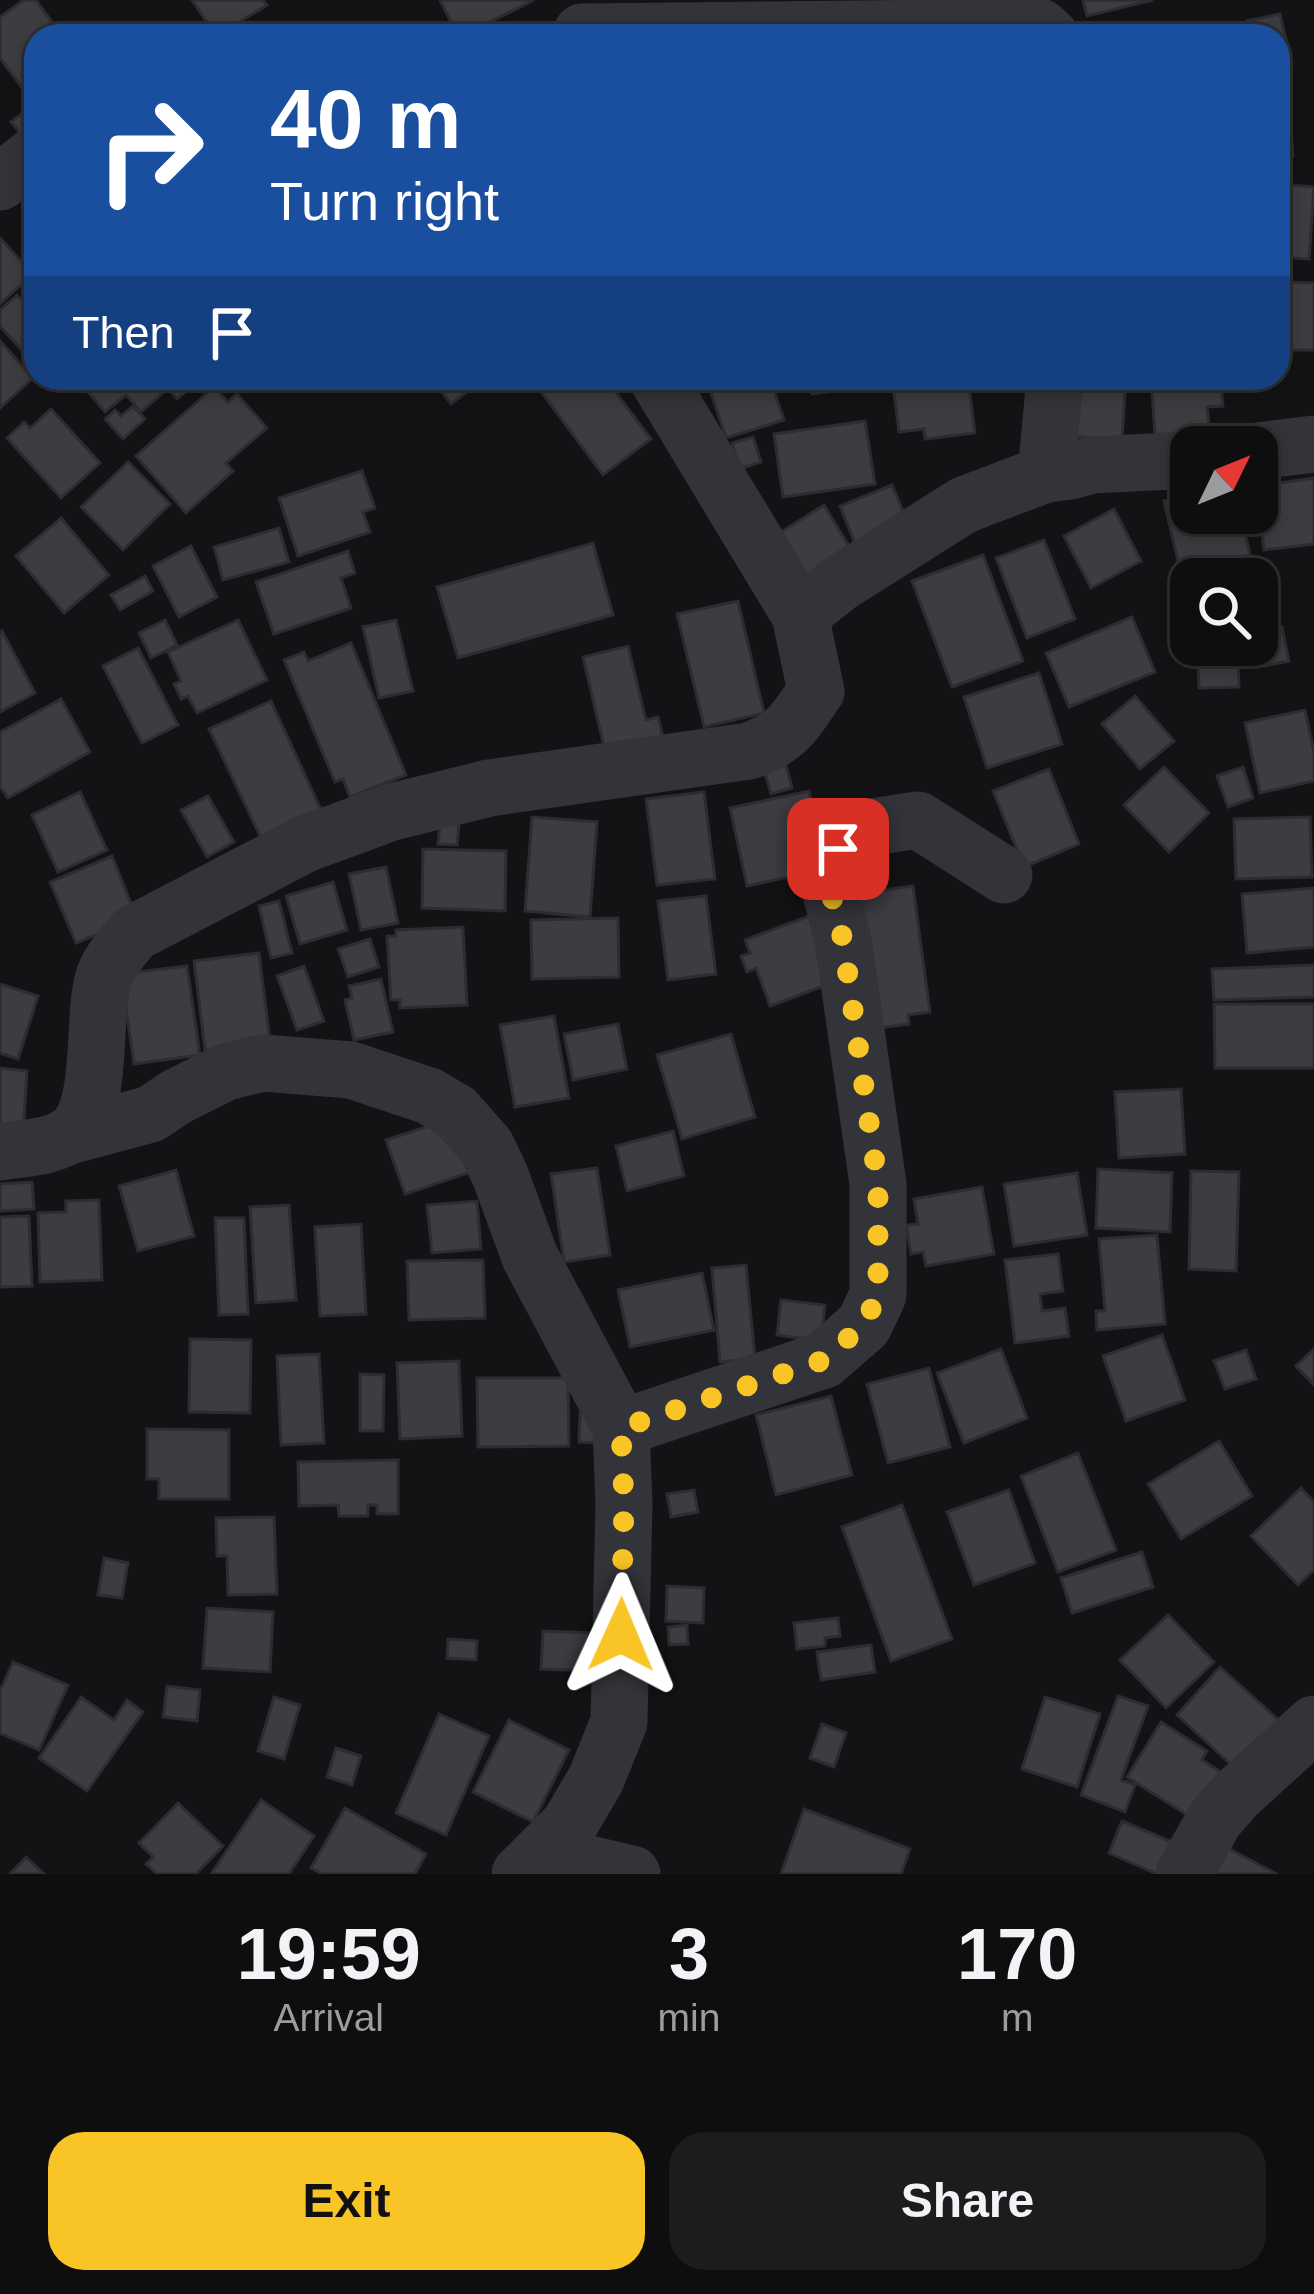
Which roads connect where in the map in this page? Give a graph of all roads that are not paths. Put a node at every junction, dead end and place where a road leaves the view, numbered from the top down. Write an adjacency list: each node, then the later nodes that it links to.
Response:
1 (582, 23): 2 (street)
2 (696, 24)
3 (24, 163): 4 (street)
4 (0, 182)
5 (664, 390): 11 (street)
6 (1054, 390): 10 (street)
7 (1314, 444): 8 (street)
8 (1278, 449)
9 (1170, 461): 10 (street)
10 (1046, 474): 11 (street)
11 (800, 615): 13 (street)
12 (1004, 875): 15 (street)
13 (69, 1136): 14 (street); 15 (street)
14 (0, 1152)
15 (621, 1428): 17 (street)
16 (1314, 1724): 19 (street)
17 (530, 1864): 18 (street)
18 (632, 1874)
19 (1184, 1874)

